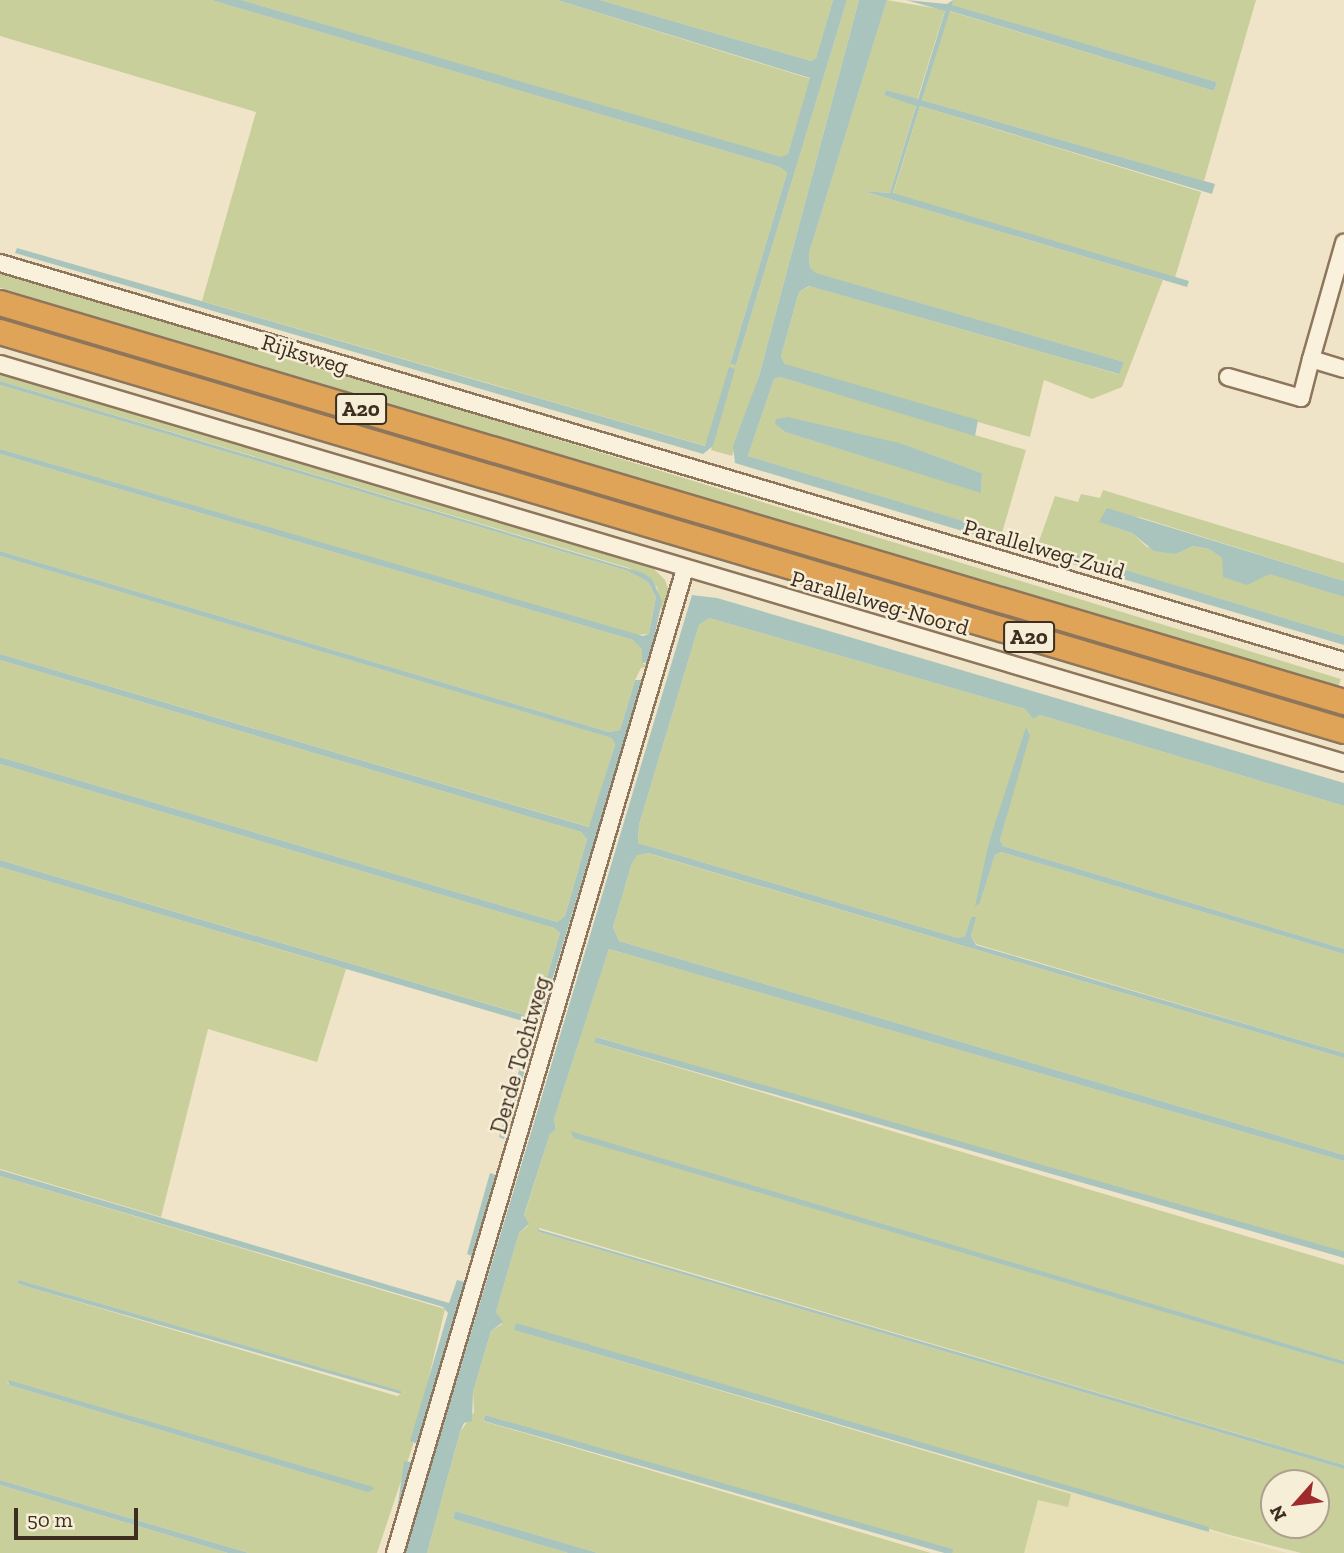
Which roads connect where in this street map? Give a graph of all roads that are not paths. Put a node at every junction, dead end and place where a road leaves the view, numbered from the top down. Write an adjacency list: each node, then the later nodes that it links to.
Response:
1 (1344, 243): 5 (street)
2 (0, 263): 9 (street, Rijksweg)
3 (0, 303): 12 (highway, Rijksweg / A20)
4 (0, 332): 13 (highway, A20)
5 (1311, 359): 7 (street); 8 (street)
6 (0, 364): 10 (street)
7 (1344, 369)
8 (1228, 377)
9 (731, 481): 11 (street, Parallelweg-Zuid)
10 (685, 569): 14 (street, Parallelweg-Noord); 15 (street, Derde Tochtweg)
11 (1344, 661)
12 (1344, 702)
13 (1344, 731)
14 (1344, 763)
15 (395, 1553)

